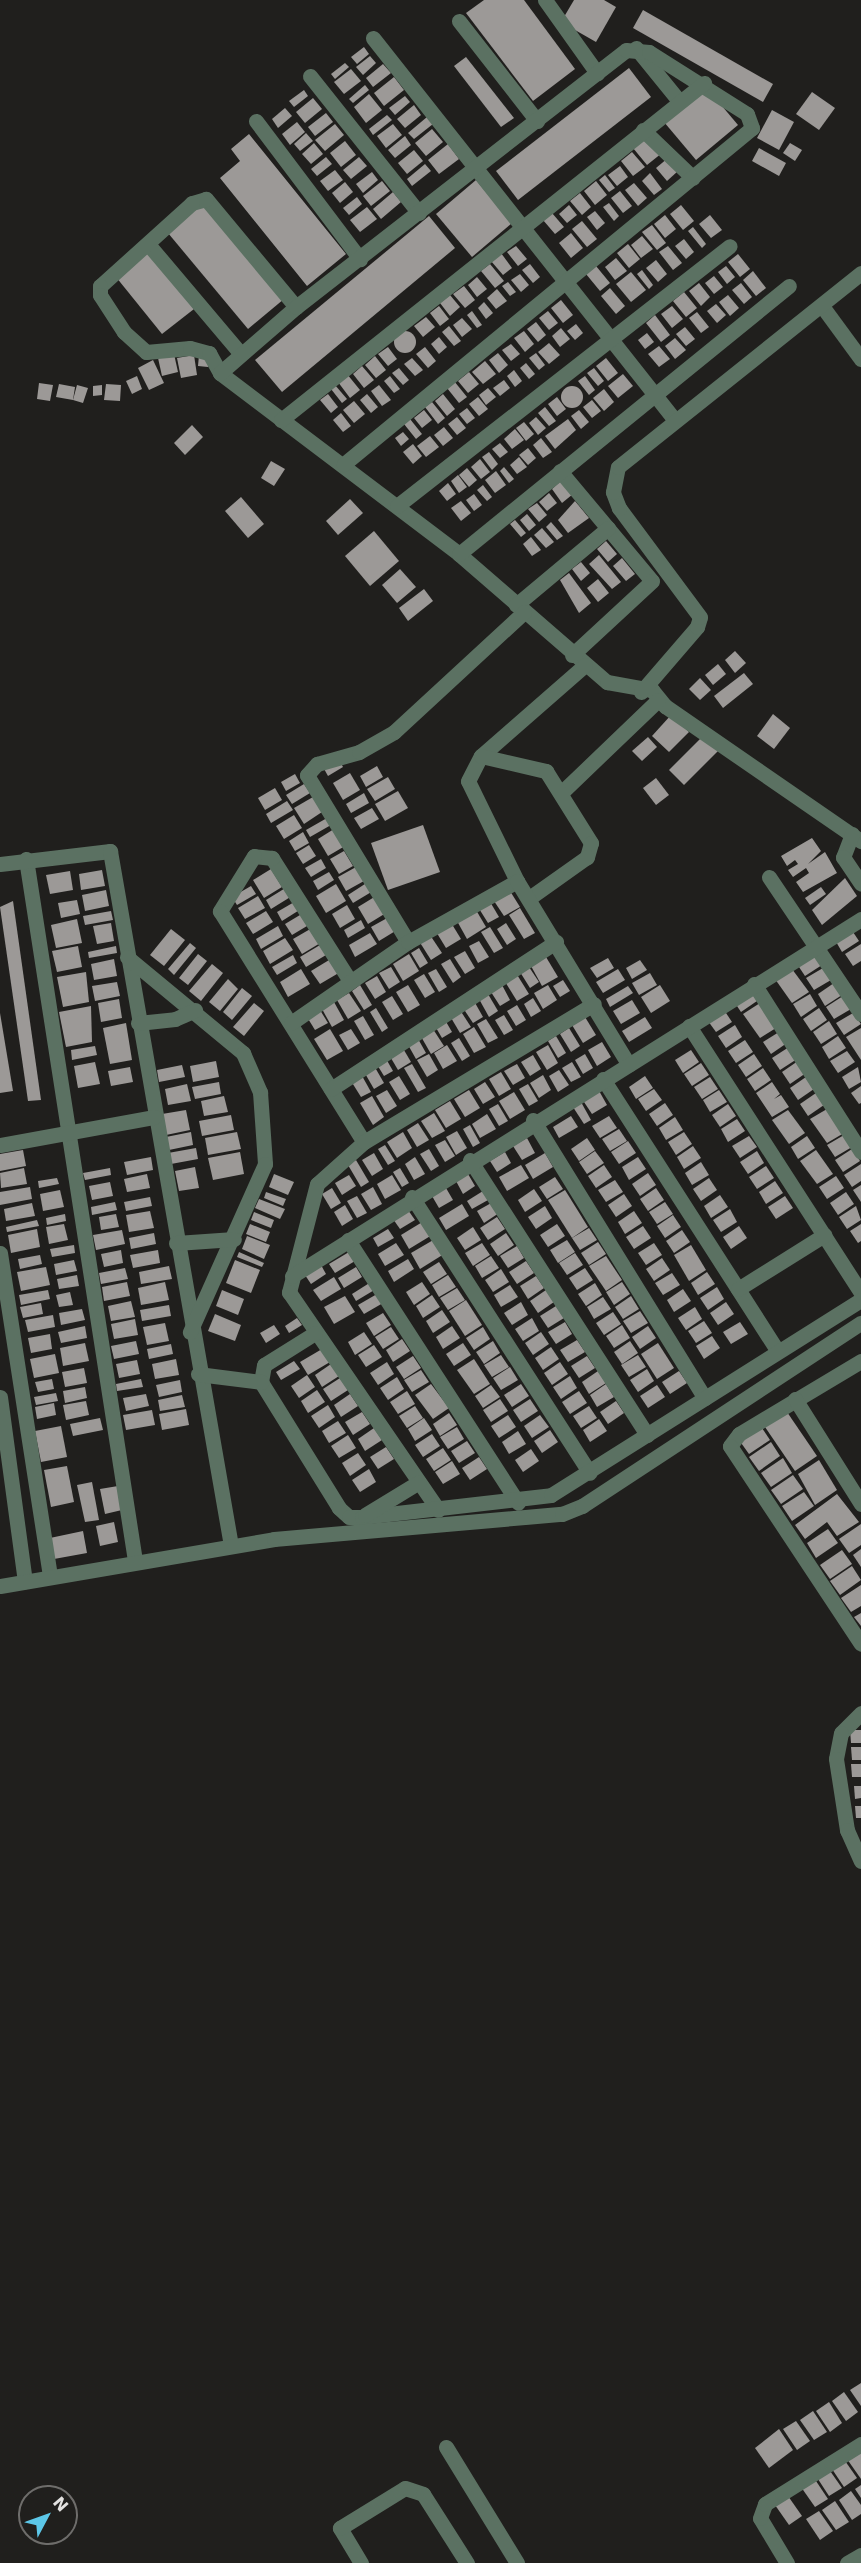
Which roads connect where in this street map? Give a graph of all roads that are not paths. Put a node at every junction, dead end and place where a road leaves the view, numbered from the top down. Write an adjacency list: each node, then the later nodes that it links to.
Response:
1 (545, 0): 5 (street)
2 (459, 21): 9 (street)
3 (373, 38): 12 (street)
4 (636, 48): 5 (street); 7 (street); 8 (street)
5 (597, 73): 9 (street)
6 (310, 76): 14 (street)
7 (704, 83): 8 (street); 13 (street)
8 (679, 101): 11 (street)
9 (537, 120): 12 (street)
10 (256, 121): 18 (street)
11 (643, 130): 13 (street); 15 (street)
12 (474, 171): 14 (street); 15 (street)
13 (693, 178): 20 (street)
14 (419, 213): 18 (street)
15 (519, 226): 20 (street); 29 (street)
16 (148, 244): 23 (street); 25 (street); 27 (street)
17 (730, 246): 24 (street)
18 (360, 259): 23 (street)
19 (861, 273): 22 (street)
20 (566, 282): 24 (street); 31 (street)
21 (789, 286): 28 (street)
22 (822, 306): 26 (street); 30 (street)
23 (296, 307): 25 (street)
24 (614, 341): 28 (street); 33 (street)
25 (241, 354): 27 (street)
26 (861, 359)
27 (220, 373): 29 (street)
28 (657, 394): 30 (street); 32 (street)
29 (281, 420): 31 (street)
30 (675, 420): 36 (street)
31 (344, 464): 33 (street)
32 (560, 471): 34 (street); 35 (street)
33 (397, 506): 35 (street)
34 (608, 528): 37 (street); 38 (street)
35 (459, 554): 38 (street)
36 (658, 557): 37 (street); 41 (street)
37 (652, 581): 39 (street)
38 (520, 608): 39 (street); 53 (street)
39 (572, 654): 40 (street)
40 (585, 665): 41 (street); 43 (street)
41 (641, 692): 42 (street)
42 (658, 700): 44 (street); 45 (street)
43 (481, 756): 44 (street); 49 (street)
44 (561, 793): 51 (street)
45 (856, 837): 50 (street)
46 (26, 859): 47 (street); 56 (street); 70 (street)
47 (0, 864)
48 (769, 877): 55 (street)
49 (517, 881): 51 (street); 53 (street)
50 (861, 884)
51 (529, 898): 54 (street)
52 (861, 919): 55 (street)
53 (408, 942): 57 (street)
54 (556, 942): 59 (street); 67 (street)
55 (817, 947): 58 (street); 61 (street)
56 (127, 957): 60 (street); 62 (street)
57 (350, 981): 63 (street); 63 (street)
58 (754, 984): 64 (street); 73 (street)
59 (594, 1004): 65 (street); 71 (street)
60 (195, 1010): 62 (street); 77 (street)
61 (861, 1014)
62 (138, 1023): 68 (street)
63 (291, 1023): 67 (street)
64 (689, 1026): 65 (street); 76 (street)
65 (629, 1065): 66 (street)
66 (603, 1079): 69 (street); 82 (street)
67 (331, 1089): 71 (street)
68 (154, 1117): 70 (street); 79 (street)
69 (533, 1120): 74 (street); 97 (street)
70 (72, 1134): 72 (street); 110 (street)
71 (364, 1142): 81 (street)
72 (0, 1145)
73 (861, 1152)
74 (470, 1160): 75 (street); 99 (street)
75 (412, 1197): 78 (street); 100 (street)
76 (824, 1234): 82 (street); 83 (street)
77 (234, 1239): 79 (street); 88 (street)
78 (348, 1240): 81 (street); 103 (street)
79 (176, 1244): 88 (street)
80 (0, 1253): 111 (street)
81 (292, 1276): 89 (street)
82 (738, 1288): 92 (street)
83 (861, 1293)
84 (861, 1300): 85 (street)
85 (828, 1319): 87 (street); 90 (street)
86 (861, 1323): 90 (street)
87 (810, 1330): 91 (street); 92 (street)
88 (190, 1332): 94 (street)
89 (315, 1332): 95 (street); 101 (street)
90 (839, 1336): 91 (street)
91 (821, 1348): 106 (street)
92 (777, 1350): 97 (street)
93 (861, 1361): 98 (street)
94 (198, 1374): 95 (street); 109 (street)
95 (261, 1382): 107 (street)
96 (0, 1397): 112 (street)
97 (705, 1398): 99 (street)
98 (795, 1399): 104 (street); 114 (street)
99 (646, 1436): 100 (street)
100 (590, 1473): 102 (street)
101 (419, 1482): 105 (street); 107 (street)
102 (559, 1492): 103 (street); 106 (street)
103 (518, 1503): 105 (street)
104 (861, 1504)
105 (438, 1510): 108 (street)
106 (571, 1511): 108 (street)
107 (362, 1517): 108 (street)
108 (406, 1520): 109 (street)
109 (231, 1545): 110 (street)
110 (135, 1561): 111 (street)
111 (50, 1575): 112 (street)
112 (25, 1581): 113 (street)
113 (0, 1586)
114 (861, 1644)
115 (861, 1713): 116 (street)
116 (861, 1861)
117 (861, 2444): 123 (street)
118 (446, 2447): 122 (street)
119 (861, 2555): 124 (street)
120 (362, 2563): 121 (street)
121 (467, 2563)
122 (517, 2563)
123 (787, 2563)
124 (846, 2563)

